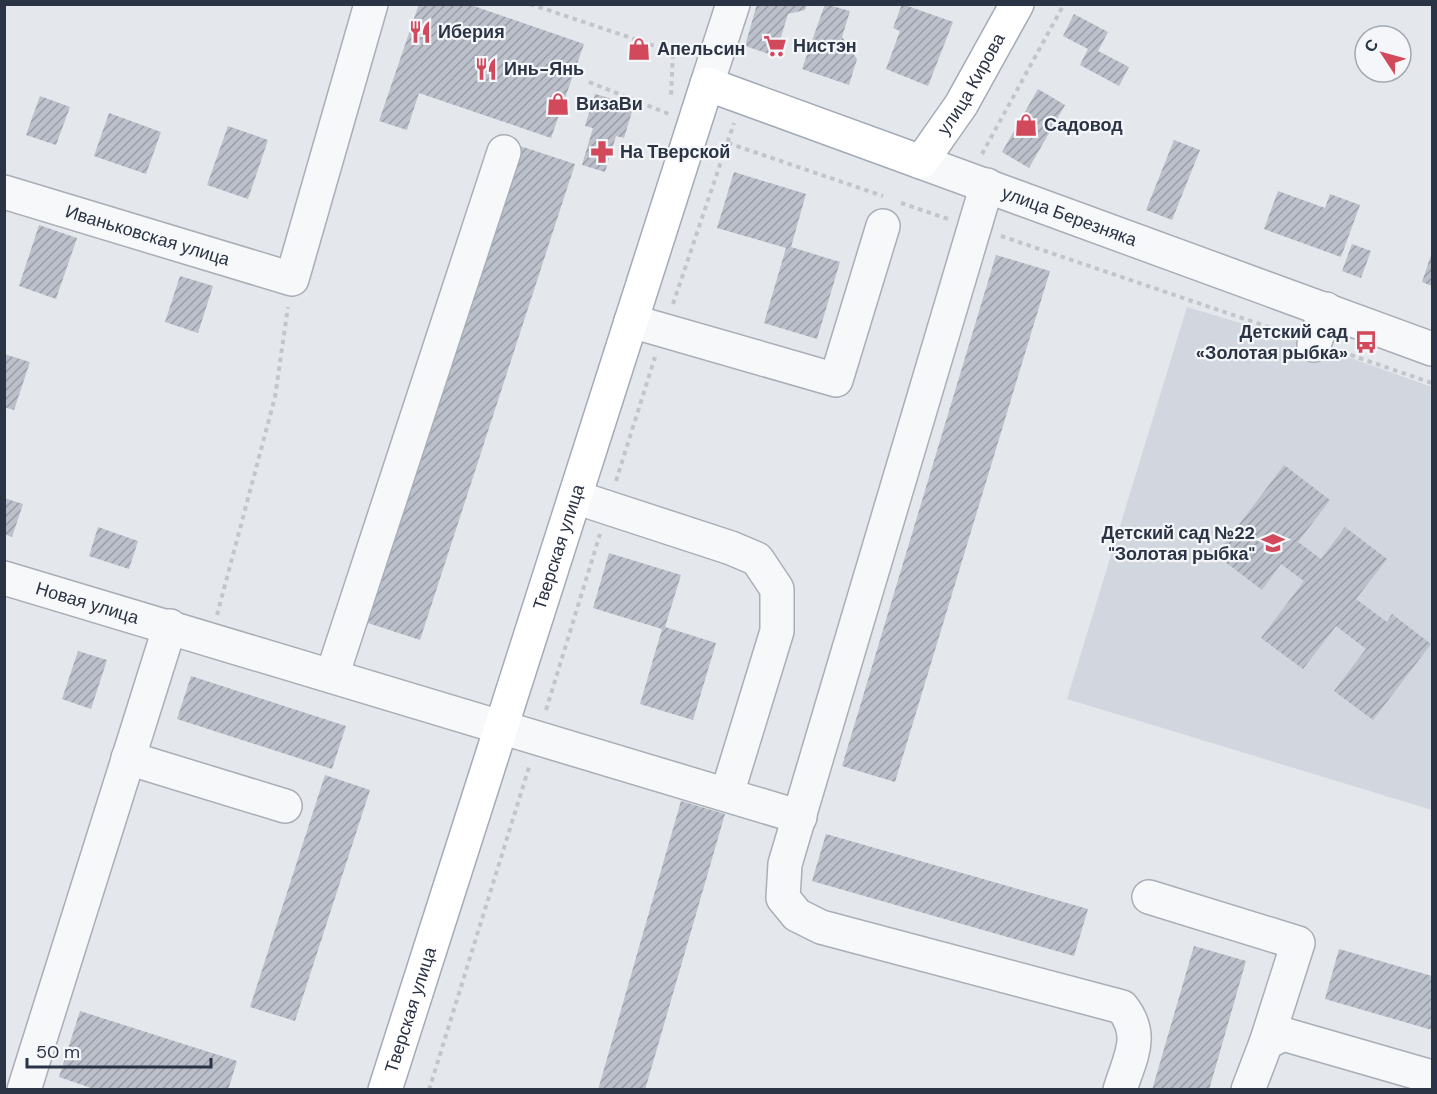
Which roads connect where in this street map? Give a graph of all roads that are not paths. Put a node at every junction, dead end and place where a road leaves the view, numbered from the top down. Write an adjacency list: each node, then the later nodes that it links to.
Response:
1 (371, 4): 8 (street, Иваньковская улица)
2 (733, 4): 4 (street, Тверская улица)
3 (1017, 4): 6 (main road, улица Кирова)
4 (706, 84): 6 (main road, улица Березняка); 11 (main road, Тверская улица)
5 (504, 152): 17 (street)
6 (921, 162): 7 (street, улица Березняка)
7 (981, 183): 10 (street, улица Березняка); 22 (street)
8 (4, 192)
9 (883, 226): 11 (street)
10 (1326, 309): 12 (street); 13 (street, улица Березняка)
11 (631, 321): 14 (main road, Тверская улица)
12 (1315, 344)
13 (1432, 349)
14 (575, 497): 18 (main road, Тверская улица); 20 (street)
15 (4, 578): 16 (street, Новая улица)
16 (170, 626): 17 (street, Новая улица); 19 (street)
17 (333, 676): 18 (street, Новая улица)
18 (501, 728): 20 (street, Новая улица); 27 (main road, Тверская улица)
19 (128, 758): 21 (street); 26 (street)
20 (727, 794): 22 (street, Новая улица)
21 (285, 806)
22 (800, 817): 28 (street)
23 (1149, 897): 24 (street)
24 (1266, 1043): 25 (street); 29 (street)
25 (1432, 1077)
26 (24, 1089)
27 (385, 1089)
28 (1120, 1089)
29 (1248, 1089)

